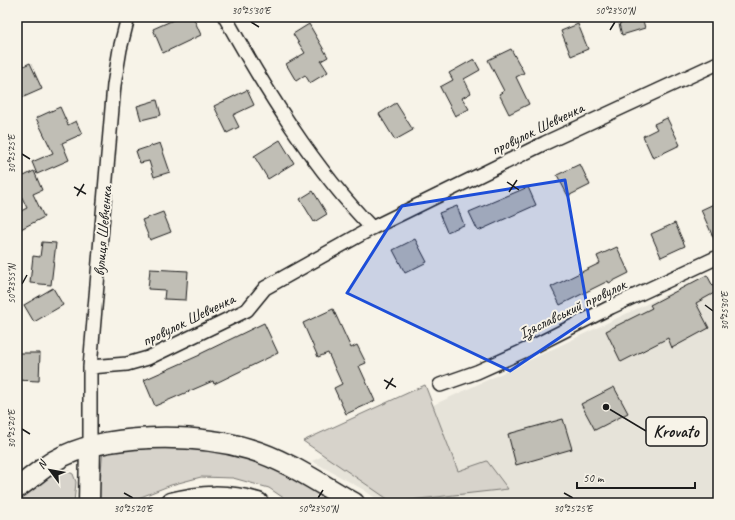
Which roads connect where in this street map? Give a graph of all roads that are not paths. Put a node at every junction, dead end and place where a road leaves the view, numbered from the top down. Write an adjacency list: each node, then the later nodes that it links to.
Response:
1 (128, 17): 6 (street, вулиця Шевченка)
2 (225, 17): 4 (street)
3 (718, 62): 4 (street, провулок Шевченка)
4 (372, 228): 6 (street, провулок Шевченка)
5 (718, 257): 7 (street, Ізяславський провулок)
6 (90, 367): 8 (street, вулиця Шевченка)
7 (440, 385)
8 (90, 446): 9 (main road); 10 (main road, вулиця Шевченка); 13 (main road)
9 (17, 488)
10 (89, 503)
11 (171, 503): 12 (main road)
12 (258, 503)
13 (354, 503)

